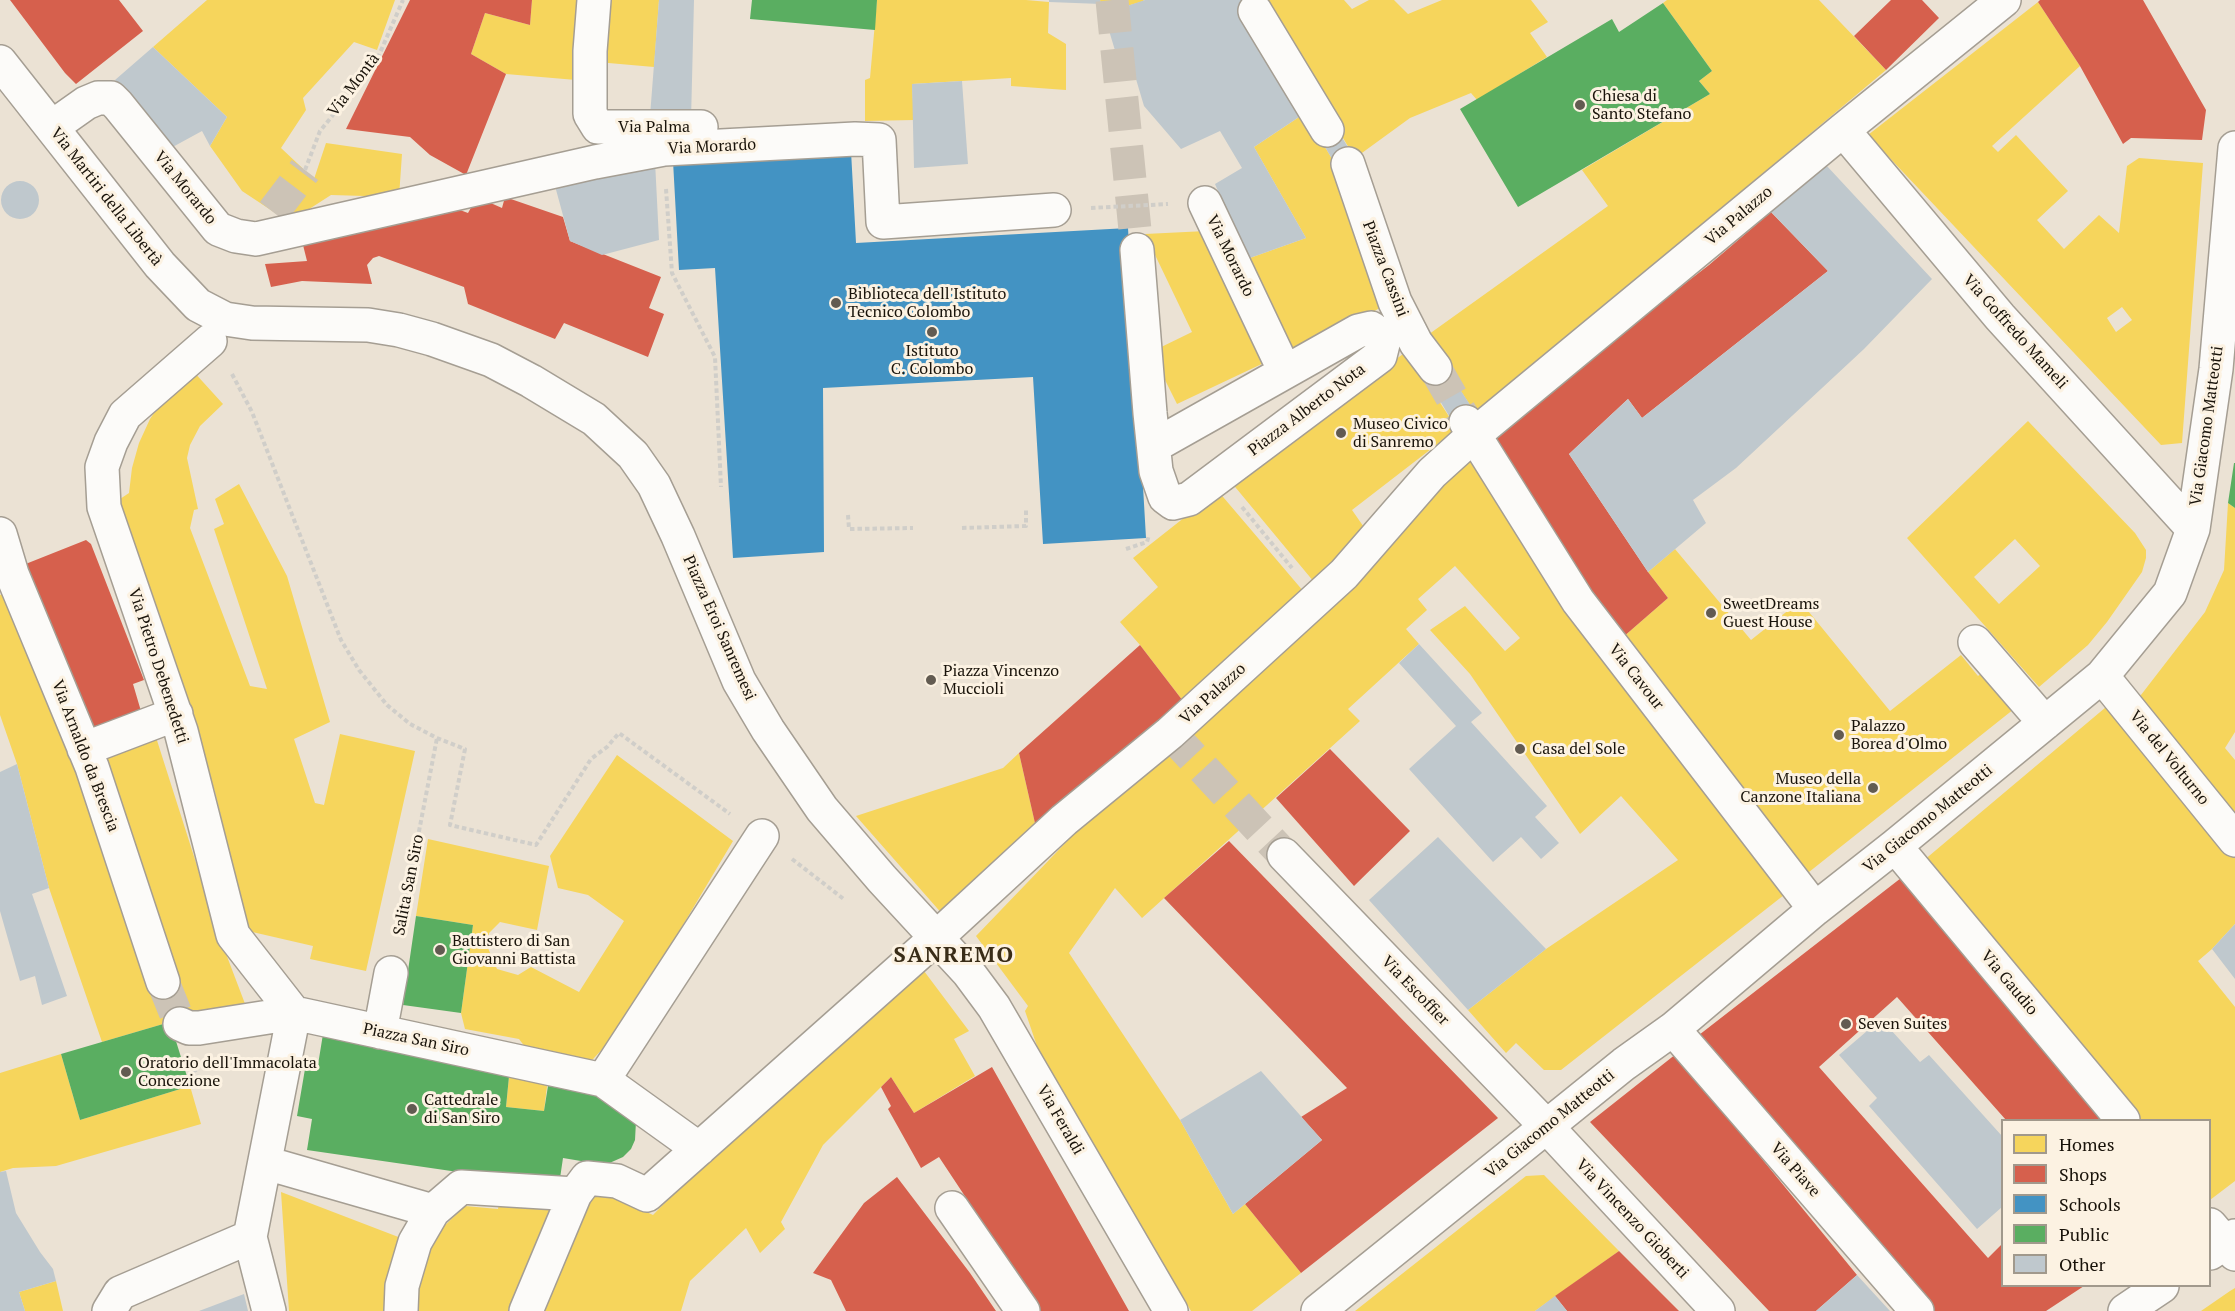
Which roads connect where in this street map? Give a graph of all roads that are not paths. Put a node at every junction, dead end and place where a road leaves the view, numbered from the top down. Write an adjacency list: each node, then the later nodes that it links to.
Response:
1 (594, 0): 8 (street, Via Palma)
2 (2004, 0): 7 (street, Via Palazzo)
3 (1255, 11): 6 (street)
4 (0, 62): 5 (street, Via Martiri della Libertà)
5 (52, 128): 8 (street, Via Morardo); 14 (street, Via Martiri della Libertà)
6 (1327, 130)
7 (1843, 130): 17 (street, Via Palazzo); 19 (street, Via Goffredo Mameli)
8 (832, 141): 12 (street, Via Morardo)
9 (2235, 148): 19 (street, Via Giacomo Matteotti)
10 (1348, 164): 16 (street, Piazza Cassini)
11 (1204, 203): 15 (street, Via Morardo)
12 (1054, 210)
13 (1137, 250): 18 (street, Piazza Alberto Nota)
14 (217, 330): 23 (street, Via Pietro Debenedetti); 31 (street, Piazza Eroi Sanremesi)
15 (1278, 357)
16 (1435, 368)
17 (1470, 428): 30 (street, Via Cavour); 31 (street, Via Palazzo)
18 (1154, 446): 18 (street, Piazza Alberto Nota)
19 (2193, 529): 22 (street, Via Giacomo Matteotti)
20 (0, 534): 25 (street, Via Arnaldo da Brescia)
21 (1975, 642): 24 (street)
22 (2102, 676): 24 (street, Via Giacomo Matteotti); 27 (street, Via del Volturno)
23 (176, 714): 25 (street); 34 (street, Via Pietro Debenedetti)
24 (2045, 723): 28 (street, Via Giacomo Matteotti)
25 (84, 749): 33 (street, Via Arnaldo da Brescia)
26 (762, 837): 38 (street)
27 (2235, 840)
28 (1895, 846): 30 (street, Via Giacomo Matteotti); 39 (street, Via Gaudio)
29 (1284, 855): 40 (street, Via Escoffier)
30 (1815, 909): 36 (street, Via Giacomo Matteotti)
31 (936, 938): 41 (street); 53 (street, Via Feraldi)
32 (391, 973): 37 (street)
33 (162, 982)
34 (294, 1013): 35 (street, Piazza San Siro); 37 (street, Piazza San Siro); 42 (street)
35 (180, 1024)
36 (1673, 1029): 40 (street, Via Giacomo Matteotti); 56 (street, Via Piave)
37 (380, 1032): 38 (street, Piazza San Siro)
38 (603, 1080): 41 (street)
39 (2122, 1119)
40 (1547, 1127): 54 (street, Via Giacomo Matteotti); 55 (street, Via Vincenzo Gioberti)
41 (699, 1149): 43 (street)
42 (266, 1163): 45 (street); 46 (street)
43 (576, 1194): 45 (street); 51 (street)
44 (952, 1208): 52 (street)
45 (433, 1211): 50 (street)
46 (250, 1237): 48 (street); 49 (street)
47 (2161, 1287): 57 (street)
48 (109, 1311)
49 (269, 1311)
50 (401, 1311)
51 (526, 1311)
52 (1023, 1311)
53 (1171, 1311)
54 (1318, 1311)
55 (1718, 1311)
56 (1917, 1311)
57 (2125, 1311)

